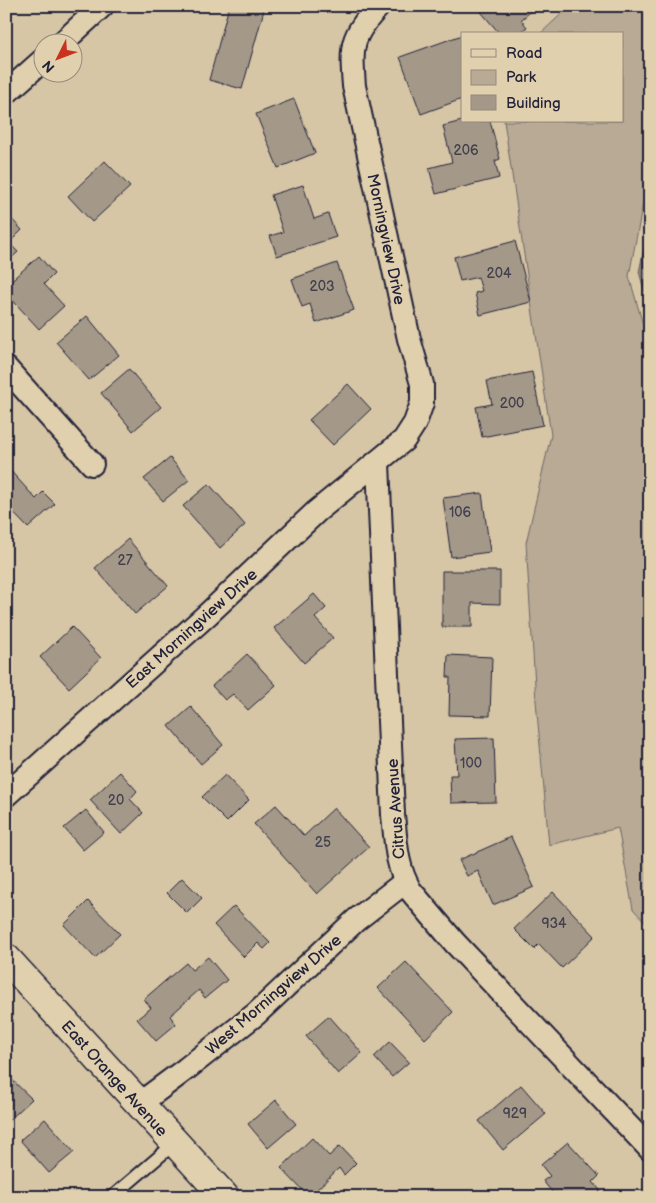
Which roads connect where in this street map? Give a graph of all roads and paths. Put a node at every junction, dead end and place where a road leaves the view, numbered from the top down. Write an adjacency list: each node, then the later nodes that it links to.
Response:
1 (102, 6): 3 (street)
2 (379, 6): 7 (street, Morningview Drive)
3 (73, 32)
4 (32, 70): 5 (street)
5 (6, 93)
6 (6, 368): 8 (street)
7 (378, 463): 9 (street, East Morningview Drive); 10 (street, Citrus Avenue)
8 (92, 464)
9 (6, 795)
10 (405, 882): 12 (street, West Morningview Drive); 14 (street, Citrus Avenue)
11 (6, 958): 12 (main road, East Orange Avenue)
12 (139, 1104): 13 (main road, East Orange Avenue)
13 (175, 1143): 15 (lane); 16 (main road, East Orange Avenue)
14 (650, 1149)
15 (112, 1197)
16 (225, 1197)

